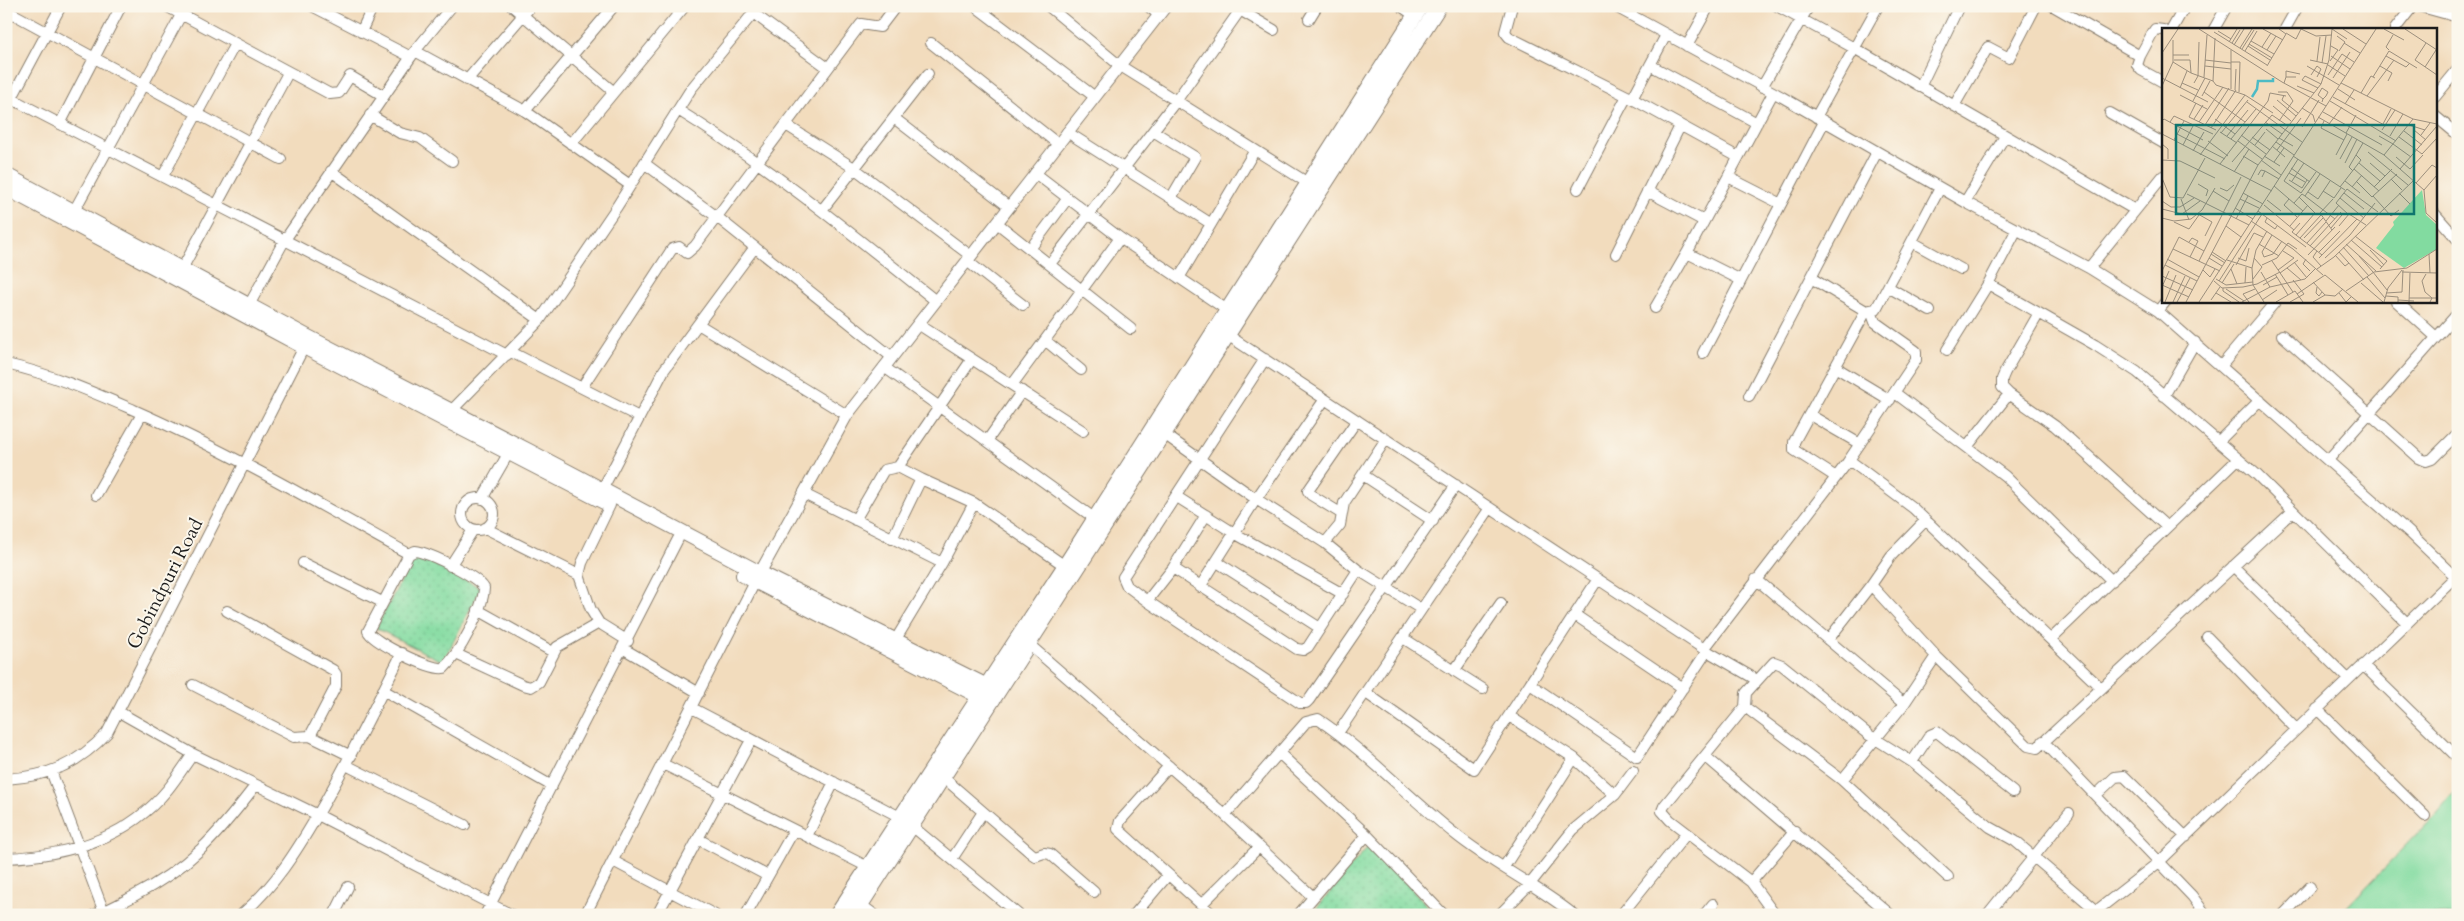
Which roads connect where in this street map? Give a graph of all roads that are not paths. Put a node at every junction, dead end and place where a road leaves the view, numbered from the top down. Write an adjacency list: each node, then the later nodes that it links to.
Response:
1 (61, 6): 51 (street)
2 (121, 6): 60 (street)
3 (166, 6): 39 (street)
4 (312, 6): 50 (street)
5 (373, 6): 50 (street)
6 (452, 6): 57 (street)
7 (512, 6): 40 (street)
8 (531, 6): 40 (street)
9 (614, 6): 58 (street)
10 (685, 6): 72 (street)
11 (896, 6): 63 (street)
12 (975, 6): 76 (street)
13 (1048, 6): 62 (street)
14 (1148, 6): 37 (street)
15 (1318, 6): 42 (street)
16 (1401, 6): 38 (street)
17 (1439, 6): 176 (main road)
18 (1512, 6): 77 (street)
19 (1614, 6): 36 (street)
20 (1709, 6): 55 (street)
21 (1777, 6): 43 (street)
22 (1809, 6): 43 (street)
23 (1878, 6): 56 (street)
24 (1959, 6): 71 (street)
25 (2036, 6): 80 (street)
26 (2053, 6): 59 (street)
27 (2170, 6): 33 (street)
28 (2228, 6): 45 (street)
29 (2298, 6): 46 (street)
30 (2413, 6): 47 (street)
31 (2418, 6): 41 (street)
32 (1239, 8): 48 (street); 79 (street)
33 (2184, 9): 44 (street)
34 (6, 10): 51 (street)
35 (756, 10): 63 (street); 82 (street)
36 (1630, 10): 52 (street)
37 (1162, 11): 62 (street)
38 (1418, 11): 118 (main road)
39 (181, 15): 54 (street); 69 (street)
40 (524, 15): 58 (street); 67 (street)
41 (2458, 17)
42 (1309, 19)
43 (1801, 20): 56 (street); 70 (street)
44 (2173, 28)
45 (2215, 28)
46 (2287, 28)
47 (2396, 28)
48 (1274, 30)
49 (2162, 30): 59 (street)
50 (360, 32): 57 (street)
51 (47, 33): 60 (street); 78 (street)
52 (1666, 35): 55 (street); 61 (street)
53 (931, 43): 101 (street)
54 (235, 44): 65 (street); 84 (street)
55 (1687, 46): 70 (street)
56 (1854, 48): 71 (street); 89 (street)
57 (413, 54): 67 (street); 74 (street)
58 (572, 56): 72 (street); 83 (street)
59 (2140, 56): 68 (street)
60 (93, 57): 69 (street); 91 (street)
61 (1650, 65): 77 (street); 90 (street)
62 (1119, 66): 76 (street); 79 (street)
63 (828, 68): 92 (street)
64 (2458, 69): 75 (street)
65 (288, 73): 74 (street); 99 (street)
66 (928, 74): 88 (street)
67 (467, 80): 83 (street)
68 (2162, 81)
69 (144, 84): 84 (street); 102 (street)
70 (1762, 87): 73 (street)
71 (1920, 87): 80 (street)
72 (614, 92): 100 (street)
73 (1773, 92): 89 (street); 90 (street)
74 (384, 96): 86 (street)
75 (2436, 96)
76 (1095, 97): 95 (street)
77 (1630, 98): 93 (street); 122 (street)
78 (12, 99): 81 (street); 91 (street)
79 (1176, 101): 94 (street); 103 (street)
80 (1954, 106): 97 (street)
81 (6, 110)
82 (678, 110): 108 (street); 109 (street)
83 (525, 112): 100 (street)
84 (198, 113): 99 (street); 115 (street)
85 (2110, 113): 98 (street)
86 (370, 115): 107 (street); 112 (street)
87 (2436, 117): 96 (street)
88 (894, 118): 110 (street); 129 (street)
89 (1820, 119): 104 (street); 127 (street)
90 (1756, 123): 105 (street)
91 (60, 124): 102 (street)
92 (786, 125): 109 (street); 110 (street)
93 (1680, 126): 105 (street); 123 (street)
94 (1153, 131): 111 (street); 125 (street)
95 (1067, 132): 101 (street); 111 (street)
96 (2458, 135)
97 (2005, 136): 126 (street); 132 (street)
98 (2162, 142)
99 (252, 143): 106 (street); 128 (street)
100 (571, 144): 119 (street)
101 (1058, 144): 113 (street)
102 (109, 148): 115 (street); 130 (street)
103 (1255, 150): 118 (street); 137 (street)
104 (1877, 152): 121 (street); 154 (street)
105 (1738, 157): 116 (street)
106 (281, 159)
107 (452, 161)
108 (644, 163): 119 (street); 135 (street)
109 (758, 163): 131 (street); 135 (street)
110 (854, 168): 131 (street); 148 (street)
111 (1125, 169): 125 (street); 133 (street)
112 (331, 171): 142 (street); 172 (street)
113 (1035, 173): 124 (street); 129 (street)
114 (6, 175): 130 (main road)
115 (163, 176): 128 (street)
116 (1728, 177): 127 (street); 136 (street)
117 (2162, 177): 132 (street)
118 (1308, 183): 166 (main road)
119 (630, 185): 172 (street)
120 (6, 188): 165 (main road)
121 (1940, 188): 126 (street); 143 (street)
122 (1578, 189)
123 (1647, 191): 136 (street); 147 (street)
124 (1068, 198): 133 (street); 145 (street)
125 (1170, 198): 137 (street)
126 (1965, 202): 139 (street)
127 (1781, 204): 155 (street)
128 (217, 206): 142 (street); 151 (street)
129 (1009, 207): 138 (street)
130 (74, 210): 151 (main road)
131 (822, 210): 159 (street)
132 (2135, 210): 150 (street)
133 (1090, 215): 140 (street); 149 (street)
134 (2436, 215): 141 (street)
135 (717, 216): 144 (street); 194 (street)
136 (1704, 221): 146 (street)
137 (1210, 222): 153 (street)
138 (996, 223): 145 (street); 148 (street)
139 (2017, 229): 150 (street); 156 (street)
140 (1120, 238): 153 (street); 158 (street)
141 (2458, 240)
142 (284, 241): 165 (street); 183 (street)
143 (1912, 242): 152 (street); 157 (street)
144 (755, 246): 173 (street); 185 (street)
145 (1030, 249): 149 (street)
146 (1687, 252): 155 (street); 164 (street)
147 (1616, 254)
148 (969, 258): 159 (street); 163 (street)
149 (1050, 264): 158 (street)
150 (2089, 268): 168 (street)
151 (182, 269): 165 (main road)
152 (1961, 269)
153 (1179, 278): 166 (street)
154 (1811, 278): 169 (street); 197 (street)
155 (1741, 280): 184 (street)
156 (1988, 284): 170 (street); 182 (street)
157 (1888, 287): 167 (street); 169 (street)
158 (1084, 289): 175 (street); 179 (street)
159 (936, 301): 174 (street)
160 (2165, 302): 168 (street)
161 (2275, 302): 189 (street)
162 (2397, 302): 178 (street)
163 (1024, 304)
164 (1655, 308)
165 (247, 310): 181 (main road); 203 (main road)
166 (1227, 310): 176 (main road)
167 (1930, 311)
168 (2158, 311): 180 (street)
169 (1869, 312): 191 (street); 198 (street)
170 (2039, 313): 196 (street); 199 (street)
171 (2458, 313): 178 (street)
172 (540, 320): 183 (street)
173 (698, 324): 206 (street); 208 (street)
174 (918, 324): 185 (street); 186 (street)
175 (1131, 329)
176 (1222, 331): 187 (street); 212 (main road); 241 (main road)
177 (2282, 335): 205 (street)
178 (2436, 337): 205 (street)
179 (1046, 341): 192 (street); 193 (street)
180 (2195, 342): 189 (street); 199 (street)
181 (304, 347): 218 (main road); 223 (street, Gobindpuri Road)
182 (1947, 350)
183 (509, 353): 194 (street); 203 (street)
184 (1703, 353)
185 (892, 356): 190 (street)
186 (972, 359): 193 (street); 202 (street)
187 (1265, 359): 200 (street); 219 (street)
188 (6, 364): 204 (street)
189 (2222, 365): 201 (street)
190 (884, 367): 202 (street); 206 (street)
191 (1834, 367): 198 (street); 207 (street)
192 (1081, 370)
193 (1012, 385): 195 (street)
194 (582, 387): 208 (street)
195 (1022, 392): 210 (street); 214 (street)
196 (2009, 394): 217 (street); 246 (street)
197 (1749, 396)
198 (1893, 396): 216 (street); 217 (street)
199 (2164, 396): 215 (street)
200 (1325, 399): 209 (street); 234 (street)
201 (2260, 400): 215 (street); 222 (street)
202 (941, 406): 214 (street); 224 (street)
203 (451, 411): 229 (main road)
204 (142, 414): 223 (street); 231 (street)
205 (2369, 414): 211 (street); 222 (street)
206 (847, 415): 230 (street)
207 (1810, 415): 216 (street); 226 (street)
208 (639, 417): 229 (street)
209 (1357, 420): 213 (street); 239 (street)
210 (1083, 431)
211 (2458, 433)
212 (1164, 434): 219 (street); 285 (main road)
213 (1386, 439): 225 (street); 228 (street)
214 (987, 441): 241 (street)
215 (2218, 442): 220 (street)
216 (1860, 444): 221 (street)
217 (1967, 447): 266 (street)
218 (508, 454): 233 (street); 236 (main road)
219 (1200, 458): 232 (street); 234 (street)
220 (2238, 459): 238 (street); 246 (street)
221 (1849, 460): 226 (street); 243 (street)
222 (2328, 460): 263 (street)
223 (245, 463): 252 (street); 310 (street, Gobindpuri Road)
224 (898, 468): 227 (street); 242 (street)
225 (1362, 476): 239 (street); 244 (street)
226 (1836, 477): 265 (street)
227 (921, 479): 235 (street); 249 (street)
228 (1456, 486): 237 (street); 244 (street)
229 (602, 490): 262 (main road)
230 (804, 494): 242 (street); 262 (street)
231 (96, 495)
232 (1177, 497): 240 (street); 271 (street)
233 (482, 499): 245 (street); 247 (street)
234 (1256, 499): 248 (street); 251 (street)
235 (974, 503): 255 (street); 257 (street)
236 (610, 505): 250 (main road); 261 (street)
237 (1490, 508): 264 (street); 274 (street)
238 (2293, 511): 258 (street); 279 (street)
239 (1342, 514): 251 (street)
240 (1206, 515): 248 (street); 259 (street)
241 (1094, 518): 257 (main road)
242 (855, 520): 249 (street)
243 (1926, 520): 267 (street); 284 (street)
244 (1432, 521): 269 (street)
245 (485, 528): 247 (street); 261 (street)
246 (2167, 528): 266 (street)
247 (473, 530): 256 (street)
248 (1234, 533): 254 (street); 270 (street)
249 (892, 539): 255 (street)
250 (678, 540): 262 (main road); 287 (street)
251 (1325, 543): 260 (street)
252 (409, 554): 256 (street); 272 (street)
253 (303, 562): 272 (street)
254 (1217, 562): 268 (street); 280 (street)
255 (942, 563): 283 (street)
256 (450, 566): 275 (street)
257 (1065, 566): 285 (main road)
258 (2233, 566): 296 (street); 300 (street)
259 (1173, 568): 268 (street); 271 (street)
260 (1358, 570): 269 (street); 270 (street)
261 (578, 575): 278 (street)
262 (758, 577): 283 (main road); 303 (street); 304 (main road)
263 (2457, 578): 279 (street)
264 (1598, 579): 277 (street); 288 (street)
265 (1756, 579): 286 (street); 288 (street)
266 (2112, 581): 284 (street)
267 (1871, 585): 286 (street); 292 (street)
268 (1200, 587): 280 (street)
269 (1387, 587): 271 (street); 274 (street)
270 (1343, 594): 280 (street)
271 (1147, 601)
272 (382, 602): 290 (street)
273 (1501, 604): 294 (street)
274 (1421, 609): 282 (street)
275 (478, 610): 289 (street); 291 (street)
276 (227, 611): 314 (street)
277 (1575, 614): 297 (street); 299 (street)
278 (599, 623): 287 (street); 289 (street)
279 (2408, 623): 293 (street)
280 (1320, 628)
281 (2207, 637): 312 (street)
282 (1403, 638): 294 (street); 305 (street)
283 (896, 639): 304 (main road)
284 (2051, 639): 300 (street)
285 (1023, 640): 304 (main road); 326 (street)
286 (1828, 640): 306 (street)
287 (626, 645): 303 (street); 334 (street)
288 (1705, 650): 295 (street); 299 (street)
289 (553, 652): 291 (street)
290 (402, 653): 291 (street); 302 (street)
291 (456, 654)
292 (1936, 656): 306 (street); 317 (street)
293 (2363, 665): 296 (street); 322 (street)
294 (1454, 671): 301 (street)
295 (1756, 680): 307 (street); 315 (street)
296 (2348, 680): 309 (street)
297 (1530, 684): 299 (street); 311 (street)
298 (193, 685): 314 (street)
299 (1683, 688)
300 (2102, 688): 317 (street)
301 (1483, 689)
302 (383, 690): 323 (street); 334 (street)
303 (699, 693): 308 (street)
304 (989, 693): 329 (main road); 344 (main road)
305 (1366, 693): 311 (street); 313 (street)
306 (1904, 704): 315 (street)
307 (1745, 707): 320 (street); 331 (street)
308 (692, 708): 316 (street); 325 (street)
309 (2317, 709): 312 (street); 343 (street)
310 (119, 712): 319 (street); 327 (street, Gobindpuri Road)
311 (1509, 716): 321 (street)
312 (2296, 729): 351 (street)
313 (1338, 733): 318 (street); 361 (street)
314 (310, 736): 323 (street)
315 (1876, 738): 324 (street); 331 (street)
316 (751, 740): 332 (street); 336 (street)
317 (2043, 741): 338 (street)
318 (1279, 753): 342 (street); 349 (street)
319 (193, 754): 333 (street); 354 (street)
320 (1705, 756): 347 (street); 348 (street)
321 (1574, 758): 337 (street); 361 (street)
322 (2458, 758)
323 (349, 761): 341 (street); 345 (street)
324 (1912, 762): 335 (street); 355 (street)
325 (662, 764): 336 (street); 358 (street)
326 (1169, 766): 342 (street); 362 (street)
327 (51, 771): 330 (street, Gobindpuri Road); 354 (street)
328 (1633, 771): 337 (street)
329 (944, 778): 339 (street); 344 (main road)
330 (6, 779)
331 (1842, 780): 364 (street)
332 (834, 782): 344 (street); 350 (street)
333 (255, 786): 341 (street); 377 (street)
334 (552, 786): 372 (street)
335 (2013, 792)
336 (722, 794): 346 (street); 352 (street)
337 (1616, 795): 366 (street)
338 (2096, 795): 351 (street); 359 (street)
339 (983, 812): 357 (street); 370 (street)
340 (2069, 814): 355 (street)
341 (318, 815): 372 (street); 378 (street)
342 (1225, 815): 353 (street)
343 (2425, 816)
344 (906, 822): 357 (street); 360 (main road); 375 (main road)
345 (466, 825)
346 (794, 830): 350 (street); 363 (street)
347 (1795, 831): 365 (street); 398 (street)
348 (1687, 833): 365 (street); 395 (street)
349 (1367, 835): 371 (street); 392 (street)
350 (807, 836): 360 (street)
351 (2186, 837): 359 (street)
352 (698, 839): 363 (street); 369 (street)
353 (1259, 847): 371 (street); 373 (street)
354 (79, 848): 356 (street); 377 (street)
355 (2034, 857): 376 (street); 399 (street)
356 (6, 858)
357 (952, 859): 388 (street)
358 (613, 861): 369 (street); 382 (street)
359 (2159, 862): 376 (street); 400 (street)
360 (868, 867): 375 (main road)
361 (1504, 867): 366 (street)
362 (1168, 875): 373 (street); 389 (street)
363 (768, 876): 385 (street)
364 (1948, 877)
365 (1751, 882): 397 (street)
366 (1530, 884): 393 (street); 394 (street)
367 (348, 887): 379 (street)
368 (2310, 887): 401 (street)
369 (670, 891): 383 (street); 384 (street)
370 (1094, 892)
371 (1313, 897): 391 (street)
372 (491, 904): 380 (street); 381 (street)
373 (1202, 904): 390 (street)
374 (1713, 904): 396 (street)
375 (855, 905): 386 (main road); 387 (street)
376 (2094, 912)
377 (101, 914)
378 (241, 915)
379 (334, 915)
380 (485, 915)
381 (512, 915)
382 (585, 915)
383 (657, 915)
384 (715, 915)
385 (746, 915)
386 (837, 915)
387 (875, 915)
388 (1019, 915)
389 (1134, 915)
390 (1213, 915)
391 (1298, 915)
392 (1444, 915)
393 (1499, 915)
394 (1574, 915)
395 (1621, 915)
396 (1704, 915)
397 (1775, 915)
398 (1891, 915)
399 (1987, 915)
400 (2206, 915)
401 (2283, 915)

